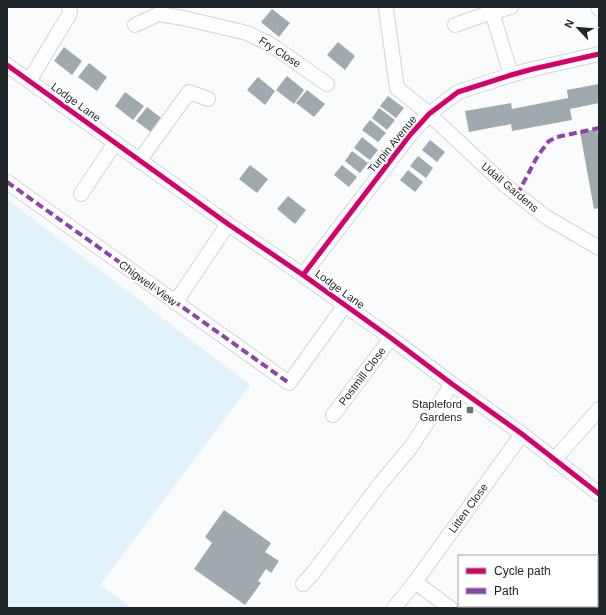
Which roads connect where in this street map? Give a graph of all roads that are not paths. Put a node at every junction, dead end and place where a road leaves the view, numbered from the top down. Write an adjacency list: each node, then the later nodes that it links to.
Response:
1 (69, 7): 11 (street)
2 (511, 7): 4 (street)
3 (386, 9): 14 (street, Udall Gardens)
4 (492, 12): 7 (street); 10 (street)
5 (184, 13): 6 (street, Fry Close); 12 (street, Fry Close)
6 (135, 25)
7 (455, 25)
8 (599, 54): 10 (street, Turpin Avenue)
9 (7, 65): 11 (street, Lodge Lane)
10 (511, 75): 14 (street, Turpin Avenue)
11 (29, 81): 15 (street, Lodge Lane)
12 (327, 84)
13 (208, 99): 16 (street)
14 (429, 114): 20 (street, Udall Gardens); 21 (street, Turpin Avenue)
15 (115, 143): 16 (street, Lodge Lane); 18 (street)
16 (139, 160): 19 (street, Lodge Lane)
17 (7, 182): 22 (street, Chigwell View)
18 (81, 194)
19 (228, 224): 21 (street, Lodge Lane); 22 (street)
20 (599, 248)
21 (303, 275): 23 (street, Lodge Lane)
22 (175, 303): 23 (street, Chigwell View)
23 (345, 304): 24 (street, Lodge Lane)
24 (391, 338): 25 (street, Lodge Lane); 27 (street, Postmill Close)
25 (452, 384): 28 (street, Lodge Lane); 32 (street)
26 (599, 409): 29 (street)
27 (333, 415)
28 (522, 434): 29 (street, Lodge Lane); 31 (street, Litten Close)
29 (554, 460): 30 (street, Lodge Lane)
30 (599, 494)
31 (415, 582): 33 (street, Litten Close); 34 (street)
32 (303, 584)
33 (394, 608)
34 (450, 608)

